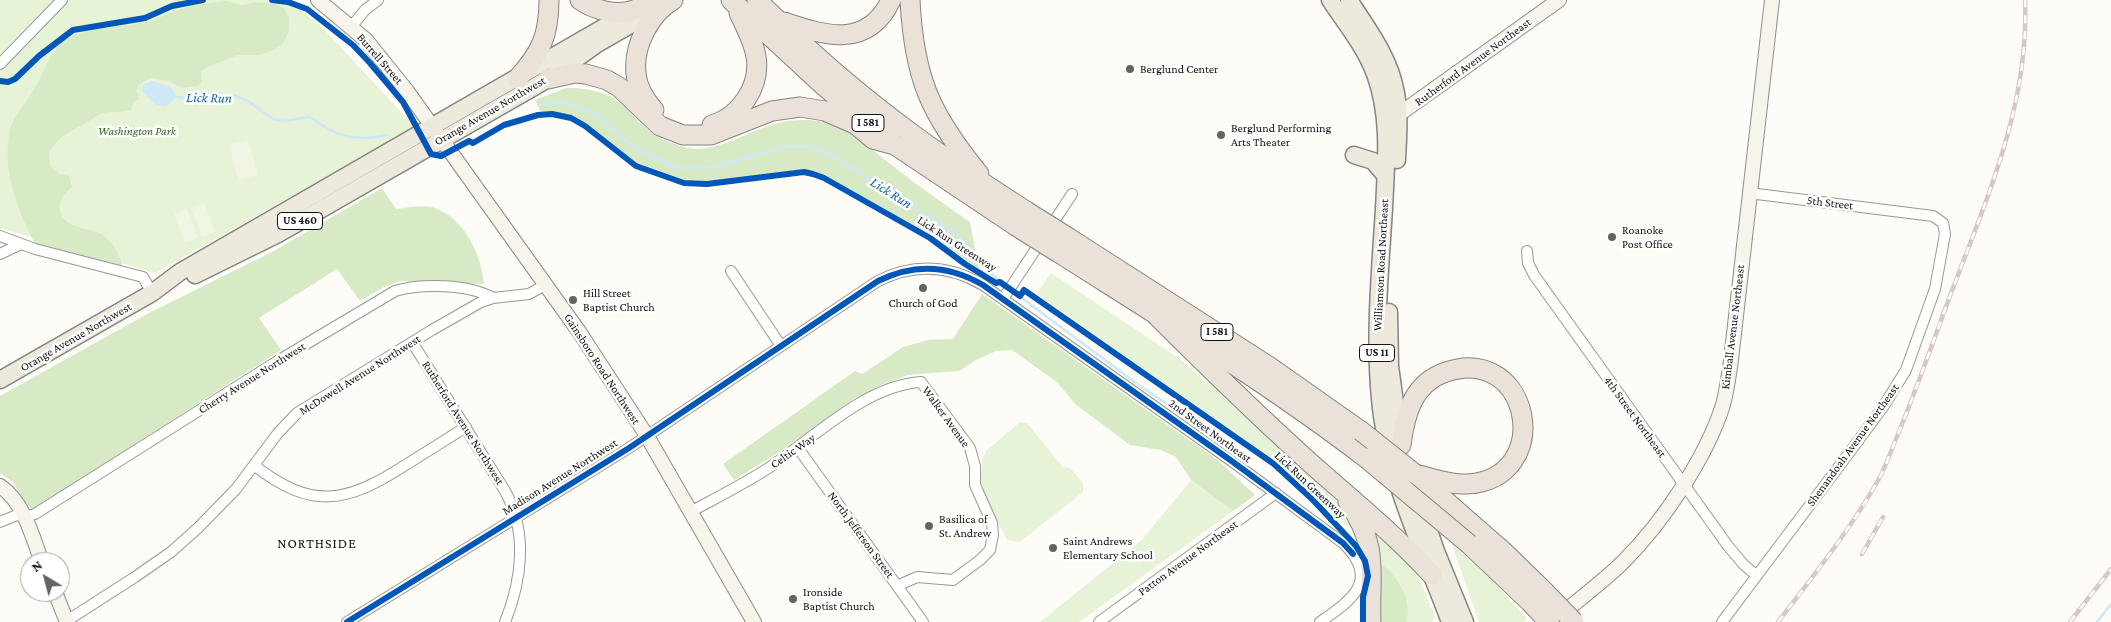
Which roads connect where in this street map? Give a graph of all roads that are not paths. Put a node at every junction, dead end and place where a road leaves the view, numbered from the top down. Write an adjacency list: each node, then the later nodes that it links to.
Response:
1 (62, 0): 18 (street)
2 (318, 0): 17 (main road, Burrell Street)
3 (378, 0): 17 (street)
4 (549, 0): 19 (highway)
5 (580, 0): 15 (highway)
6 (757, 0): 16 (highway, I 581)
7 (891, 0): 16 (highway)
8 (910, 0): 26 (highway)
9 (1330, 0): 21 (main road, Williamson Road Northeast / US 11)
10 (1349, 0): 21 (main road, Williamson Road Northeast / US 11)
11 (1559, 0): 21 (main road, Rutherford Avenue Northeast)
12 (1772, 0): 27 (main road, Kimball Avenue Northeast)
13 (663, 2): 14 (highway); 15 (highway, US 460); 20 (main road, Orange Avenue Northwest / US 460)
14 (733, 2): 23 (highway, I 581)
15 (633, 10): 19 (main road, Orange Avenue Northwest / US 460)
16 (777, 20): 26 (highway, I 581)
17 (351, 26): 22 (main road, Burrell Street)
18 (0, 64)
19 (517, 79): 22 (main road, Orange Avenue Northwest / US 460)
20 (548, 79): 22 (main road, Orange Avenue Northwest / US 460); 23 (highway)
21 (1392, 119): 25 (main road, Williamson Road Northeast / US 11); 48 (main road, Williamson Road Northeast / US 11)
22 (438, 133): 37 (main road, Gainsboro Road Northwest); 39 (main road, Orange Avenue Northwest / US 460)
23 (895, 145): 30 (highway, I 581)
24 (1354, 155): 25 (main road)
25 (1386, 175): 61 (main road, Williamson Road Northeast / US 11)
26 (991, 188): 30 (highway, I 581)
27 (1749, 193): 29 (street, 5th Street); 53 (main road, Kimball Avenue Northeast)
28 (1072, 194): 38 (street)
29 (1911, 213): 62 (street, Shenandoah Avenue Northeast)
30 (1021, 218): 33 (highway, I 581, bridge)
31 (0, 236): 32 (street)
32 (21, 244): 35 (street); 39 (street)
33 (1064, 246): 41 (highway, I 581); 51 (highway, I 581, bridge)
34 (1527, 251): 53 (street, 4th Street Northeast)
35 (0, 254)
36 (731, 271): 43 (street)
37 (545, 284): 40 (street, McDowell Avenue Northwest); 47 (main road, Gainsboro Road Northwest)
38 (1010, 289): 43 (street, 2nd Street Northeast); 55 (street, 2nd Street Northeast)
39 (152, 294): 44 (main road, Orange Avenue Northwest / US 460)
40 (493, 298): 42 (street, McDowell Avenue Northwest); 57 (street, Cherry Avenue Northwest)
41 (1156, 315): 52 (highway); 64 (highway, I 581, bridge)
42 (412, 342): 46 (street, Rutherford Avenue Northwest); 50 (street, McDowell Avenue Northwest)
43 (781, 346): 47 (street, Madison Avenue Northwest)
44 (0, 380)
45 (893, 388): 49 (street, Celtic Way); 63 (street, Walker Avenue)
46 (466, 428): 50 (street); 58 (street, Rutherford Avenue Northwest)
47 (646, 436): 56 (main road, Gainsboro Road Northwest); 58 (street, Madison Avenue Northwest)
48 (1401, 445): 51 (highway); 76 (main road, Williamson Road Northeast / US 11)
49 (798, 448): 56 (street, Celtic Way); 63 (street, North Jefferson Street)
50 (255, 466): 67 (street, McDowell Avenue Northwest)
51 (1415, 474): 64 (highway, I 581)
52 (1324, 475): 61 (highway); 74 (highway)
53 (1683, 484): 62 (street, 4th Street Northeast); 66 (main road, Kimball Avenue Northeast)
54 (0, 486): 57 (main road)
55 (1276, 493): 72 (street, Patton Avenue Northeast); 73 (street, 2nd Street Northeast)
56 (690, 512): 70 (main road, Gainsboro Road Northwest)
57 (24, 517): 59 (street, Cherry Avenue Northwest); 60 (main road)
58 (517, 517): 68 (street, Madison Avenue Northwest); 69 (street, Rutherford Avenue Northwest)
59 (0, 522)
60 (38, 552)
61 (1432, 575): 75 (main road, Williamson Road Northeast / US 11)
62 (1756, 576): 81 (street, Shenandoah Avenue Northeast)
63 (897, 586): 71 (street, North Jefferson Street)
64 (1538, 597): 78 (highway, I 581, bridge); 80 (highway, I 581, bridge)
65 (59, 602): 67 (main road)
66 (1576, 602): 77 (main road, Kimball Avenue Northeast); 79 (main road, Kimball Avenue Northeast)
67 (66, 622)
68 (347, 622)
69 (505, 622)
70 (754, 622)
71 (923, 622)
72 (1099, 622)
73 (1320, 622)
74 (1372, 622)
75 (1450, 622)
76 (1465, 622)
77 (1542, 622)
78 (1549, 622)
79 (1553, 622)
80 (1574, 622)
81 (1722, 622)

